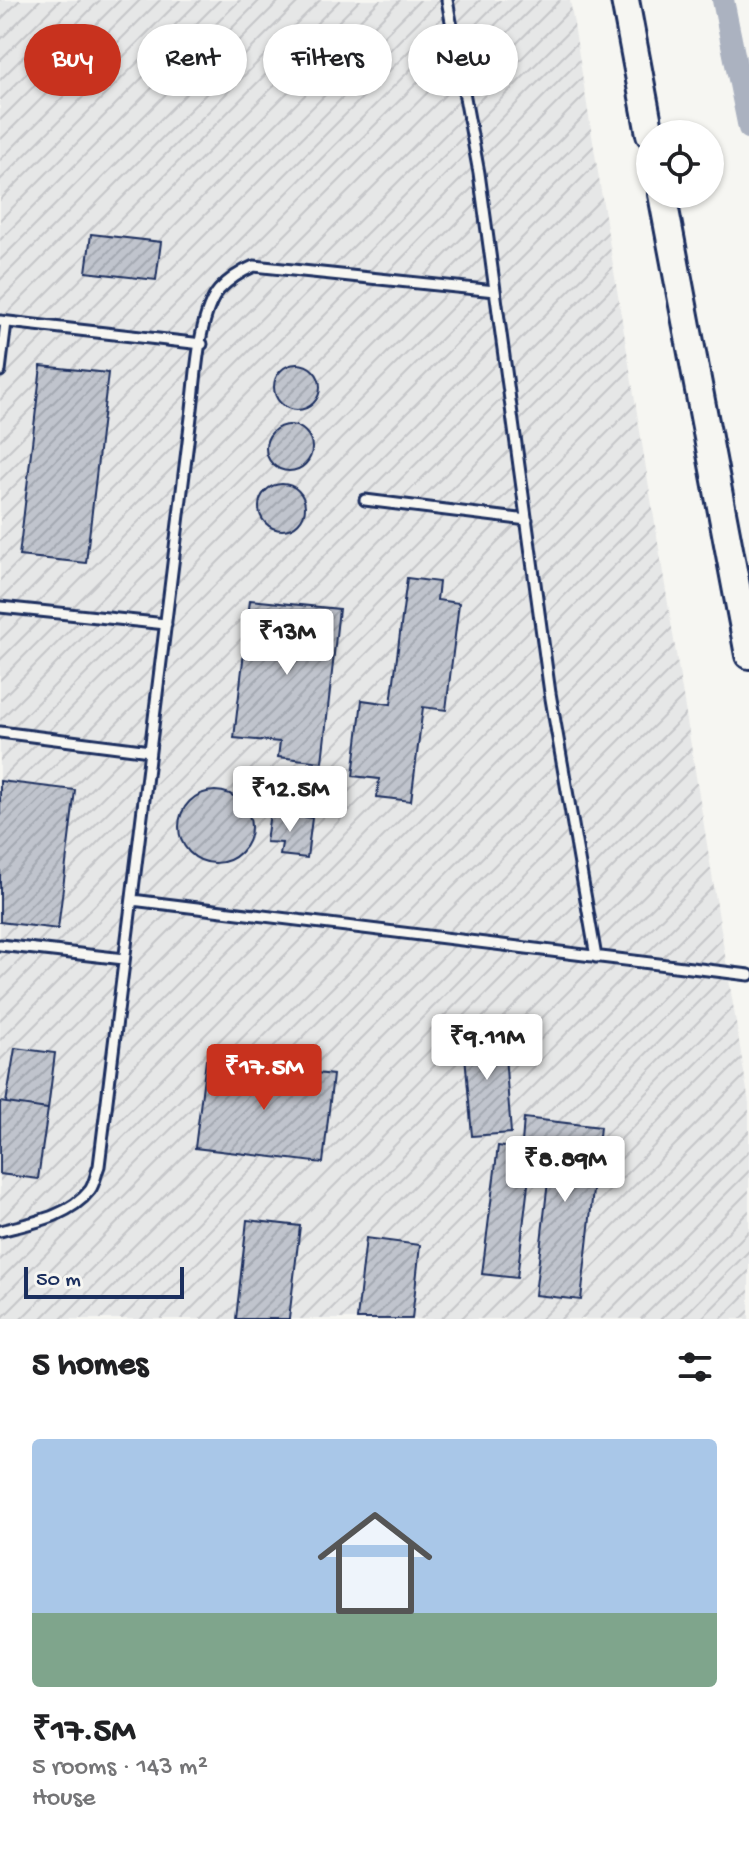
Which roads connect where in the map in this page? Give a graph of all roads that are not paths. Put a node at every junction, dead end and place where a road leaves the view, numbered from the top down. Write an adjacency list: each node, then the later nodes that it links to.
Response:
1 (447, 0): 5 (lane)
2 (625, 0): 3 (main road)
3 (647, 120)
4 (665, 208): 13 (main road)
5 (495, 291): 7 (lane); 10 (lane)
6 (3, 321): 7 (lane); 8 (lane)
7 (202, 344): 12 (lane)
8 (0, 371)
9 (365, 500): 10 (lane)
10 (527, 520): 18 (lane)
11 (0, 607): 12 (lane)
12 (166, 624): 15 (lane)
13 (749, 655)
14 (0, 732): 15 (lane)
15 (150, 751): 16 (lane)
16 (132, 900): 18 (lane); 19 (lane)
17 (0, 945): 19 (lane)
18 (596, 957): 20 (lane)
19 (124, 959): 21 (lane)
20 (749, 975)
21 (0, 1231)

